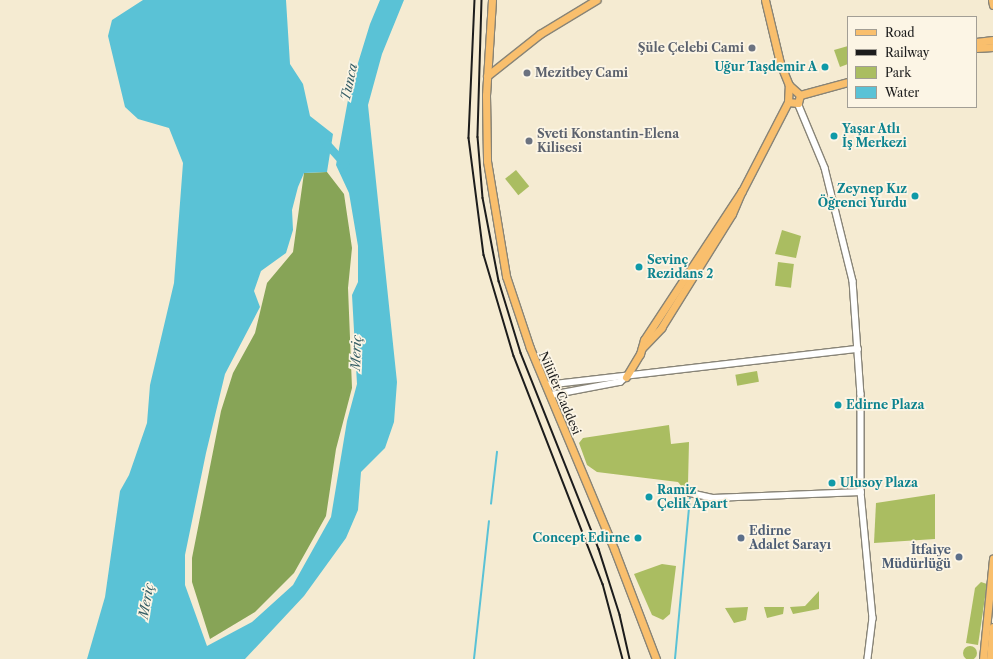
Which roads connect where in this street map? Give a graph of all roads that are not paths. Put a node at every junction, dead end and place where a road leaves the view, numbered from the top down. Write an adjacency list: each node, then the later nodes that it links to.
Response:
1 (492, 0): 10 (main road, Nilüfer Caddesi)
2 (596, 0): 10 (main road)
3 (766, 0): 13 (main road)
4 (992, 0): 5 (main road)
5 (993, 5)
6 (993, 40): 7 (main road)
7 (977, 42)
8 (993, 47): 9 (main road)
9 (977, 48)
10 (488, 76): 20 (main road, Nilüfer Caddesi)
11 (847, 77): 14 (main road)
12 (847, 82): 14 (main road)
13 (789, 84): 15 (main road); 16 (main road)
14 (831, 85): 15 (main road)
15 (799, 94): 16 (main road); 17 (main road)
16 (788, 99): 17 (main road); 19 (main road)
17 (798, 102): 18 (street)
18 (858, 349): 19 (street); 22 (street)
19 (626, 377): 20 (street); 21 (street)
20 (546, 385): 21 (main road, Nilüfer Caddesi)
21 (551, 395): 27 (main road, Nilüfer Caddesi)
22 (861, 492): 23 (street); 28 (street)
23 (690, 493)
24 (993, 558): 29 (main road)
25 (993, 627): 26 (main road)
26 (992, 638): 30 (main road)
27 (656, 659)
28 (868, 659)
29 (983, 659)
30 (990, 659)

